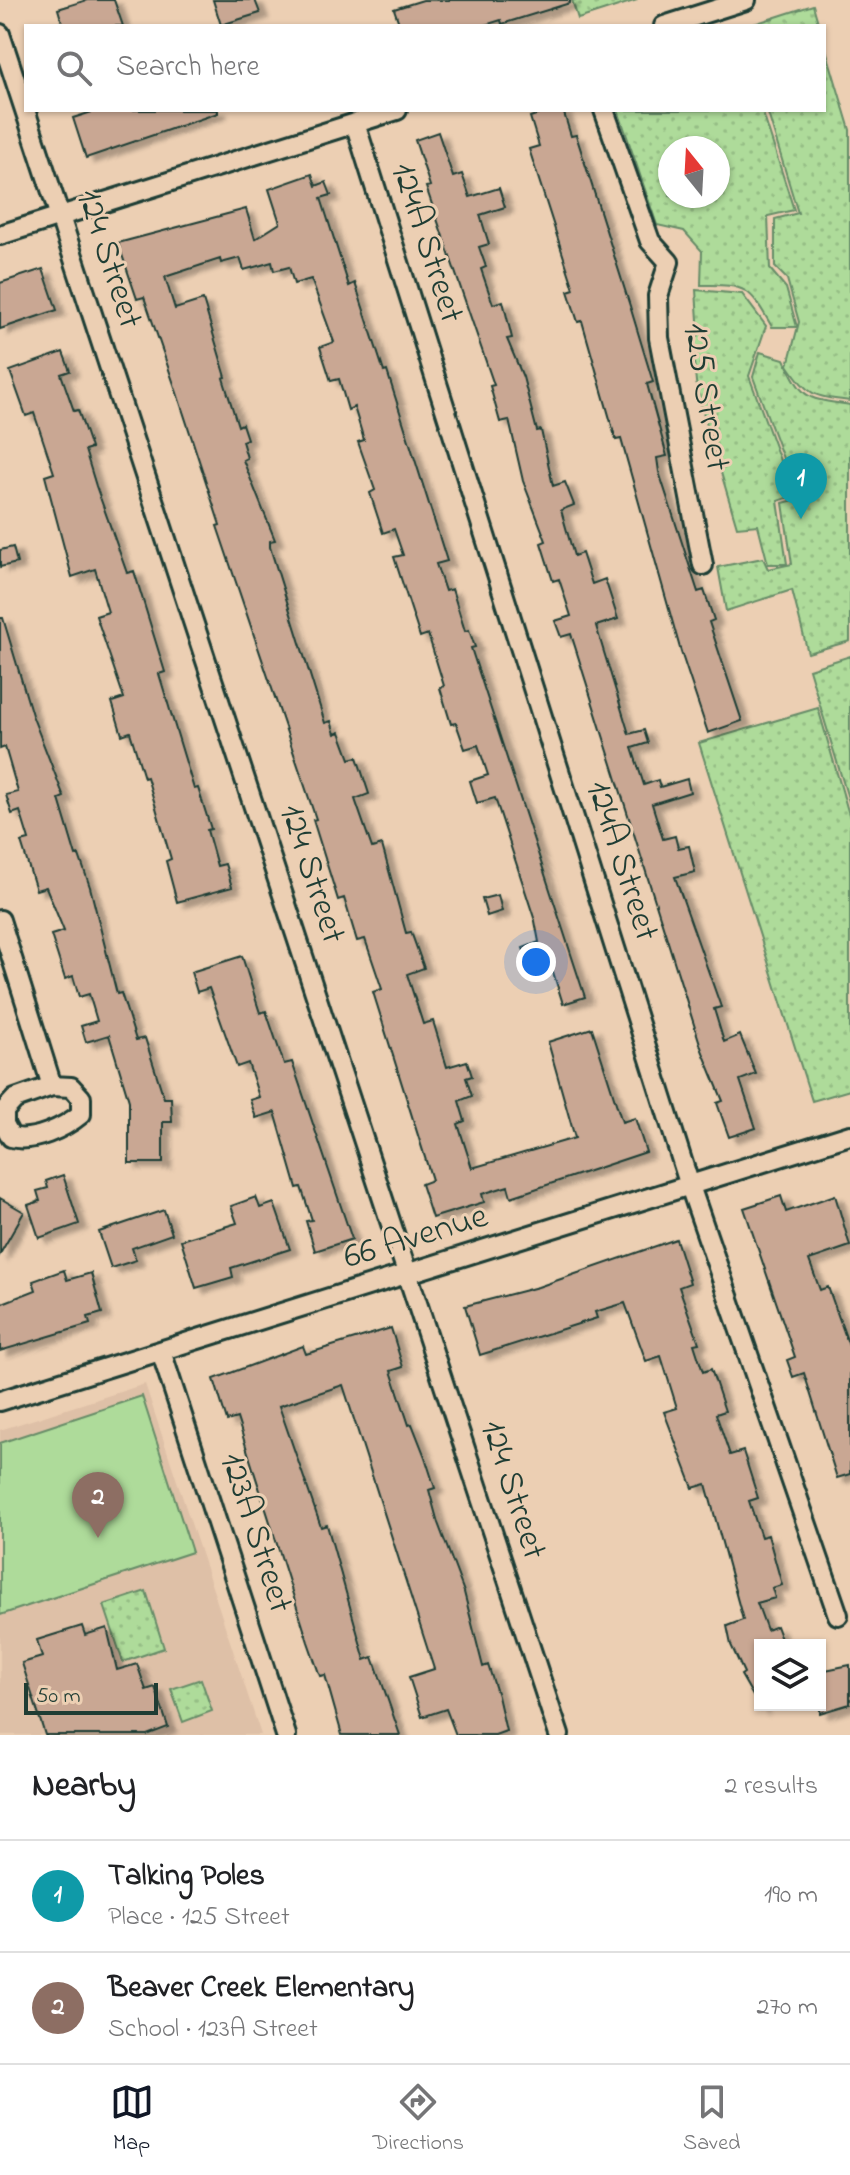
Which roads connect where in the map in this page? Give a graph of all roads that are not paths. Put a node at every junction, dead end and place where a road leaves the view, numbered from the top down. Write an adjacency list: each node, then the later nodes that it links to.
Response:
1 (746, 0): 2 (street)
2 (670, 24)
3 (0, 34): 4 (street, 124 Street)
4 (24, 107)
5 (26, 112): 9 (street, 124 Street)
6 (391, 112): 8 (street)
7 (605, 112): 11 (street, 125 Street)
8 (355, 123): 9 (street); 15 (street, 124A Street)
9 (60, 216): 10 (street); 16 (street, 124 Street)
10 (0, 235)
11 (703, 565)
12 (0, 920): 13 (street)
13 (52, 1086)
14 (850, 1135): 15 (street, 66 Avenue)
15 (690, 1186): 16 (street, 66 Avenue); 19 (street, 124A Street)
16 (408, 1274): 17 (street, 66 Avenue); 21 (street, 124 Street)
17 (161, 1351): 18 (street, 66 Avenue); 20 (street, 123A Street)
18 (0, 1401)
19 (838, 1615)
20 (286, 1735)
21 (559, 1735)

